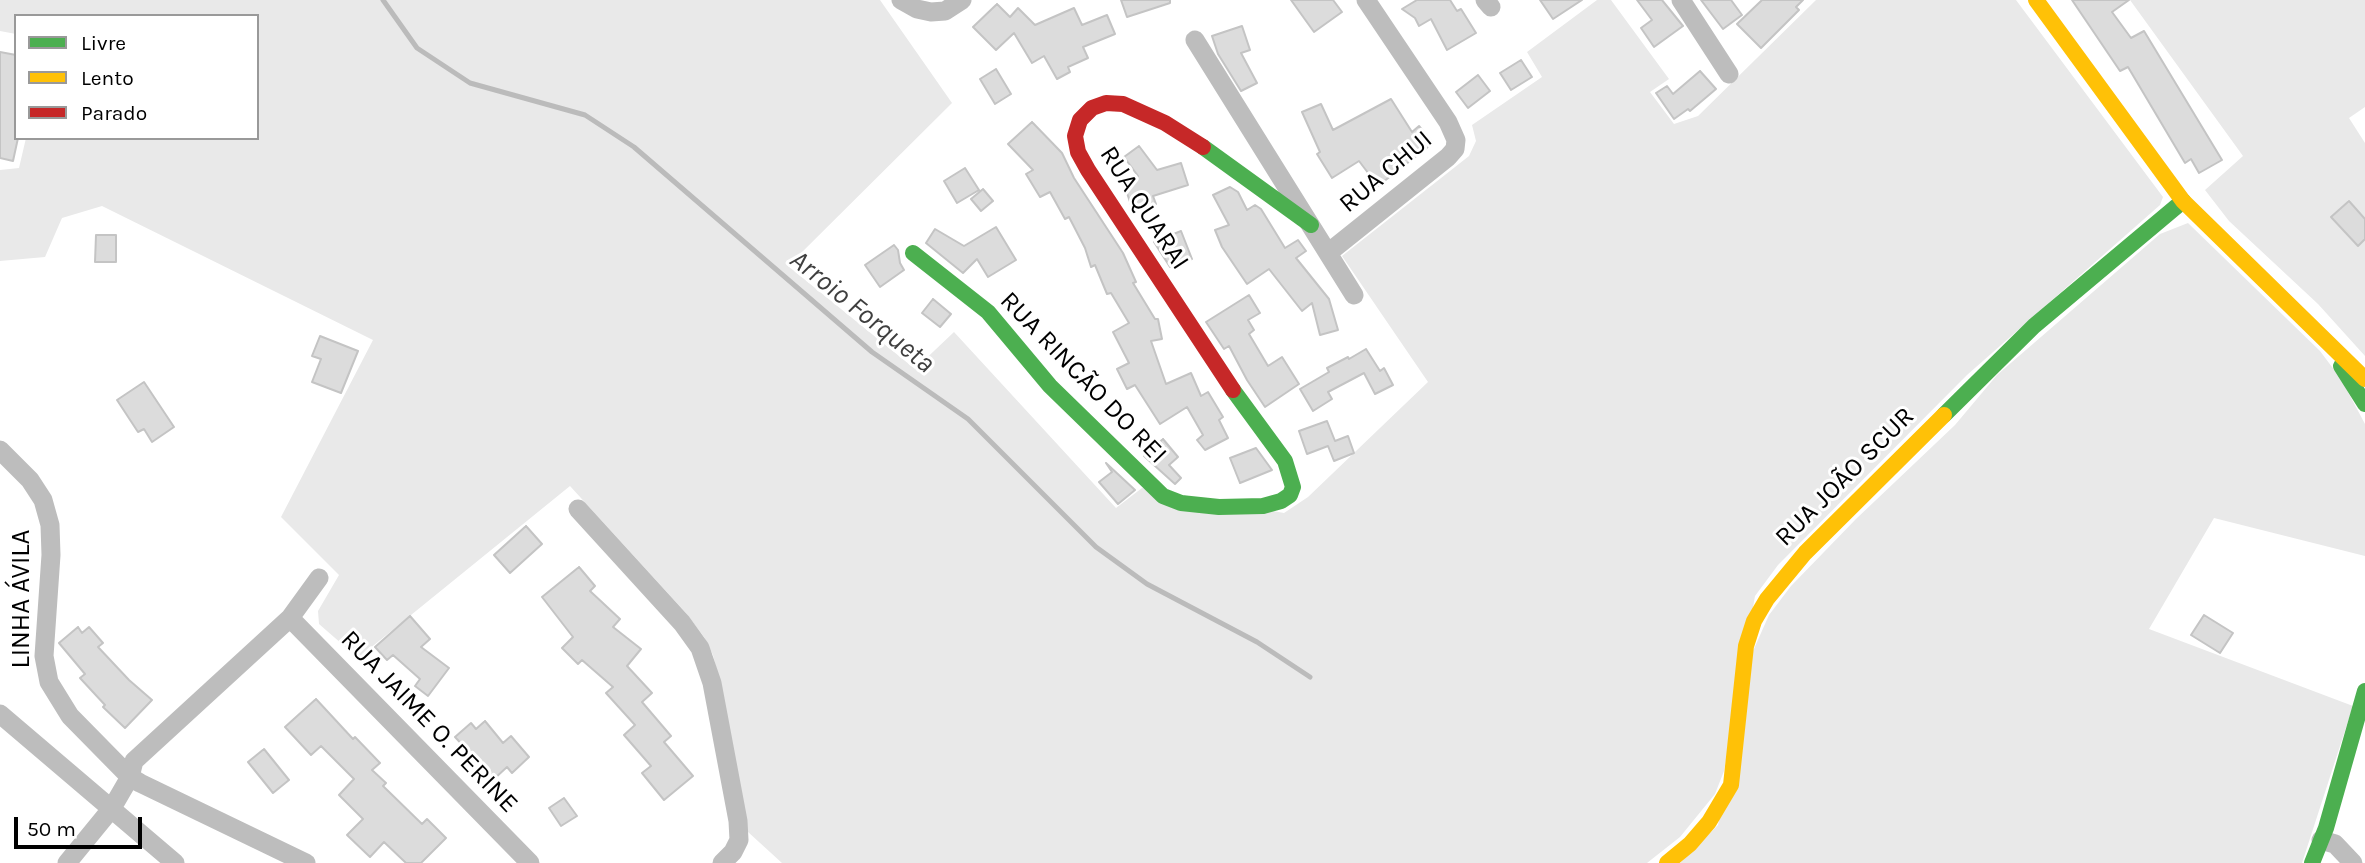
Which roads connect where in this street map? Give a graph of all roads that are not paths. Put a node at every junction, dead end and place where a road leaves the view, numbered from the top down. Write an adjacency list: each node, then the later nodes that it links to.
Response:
1 (901, 0): 2 (street)
2 (962, 0)
3 (1366, 0): 11 (street, RUA CHUI)
4 (1681, 0): 7 (street)
5 (2036, 0): 8 (street)
6 (1195, 40): 9 (street)
7 (1729, 74)
8 (2183, 201): 13 (street); 32 (street, RUA JOÃO SCUR)
9 (1311, 225): 11 (street); 17 (street, RUA QUARAI)
10 (913, 253): 17 (street, RUA RINCÃO DO REI)
11 (1328, 253): 12 (street)
12 (1354, 295)
13 (2312, 324): 14 (street); 15 (street)
14 (2365, 379)
15 (2365, 404)
16 (0, 450): 23 (street, LINHA ÁVILA)
17 (1291, 475)
18 (578, 509): 31 (street)
19 (318, 578): 20 (street)
20 (290, 618): 23 (street); 30 (street, RUA JAIME O. PERINE)
21 (2365, 691): 26 (street)
22 (0, 714): 25 (street)
23 (130, 777): 25 (street); 29 (street)
24 (2352, 796): 26 (street)
25 (112, 808): 27 (street); 28 (street)
26 (2328, 849): 33 (street); 34 (street)
27 (67, 863)
28 (175, 863)
29 (306, 863)
30 (530, 863)
31 (722, 863)
32 (1667, 863)
33 (2312, 863)
34 (2353, 863)

